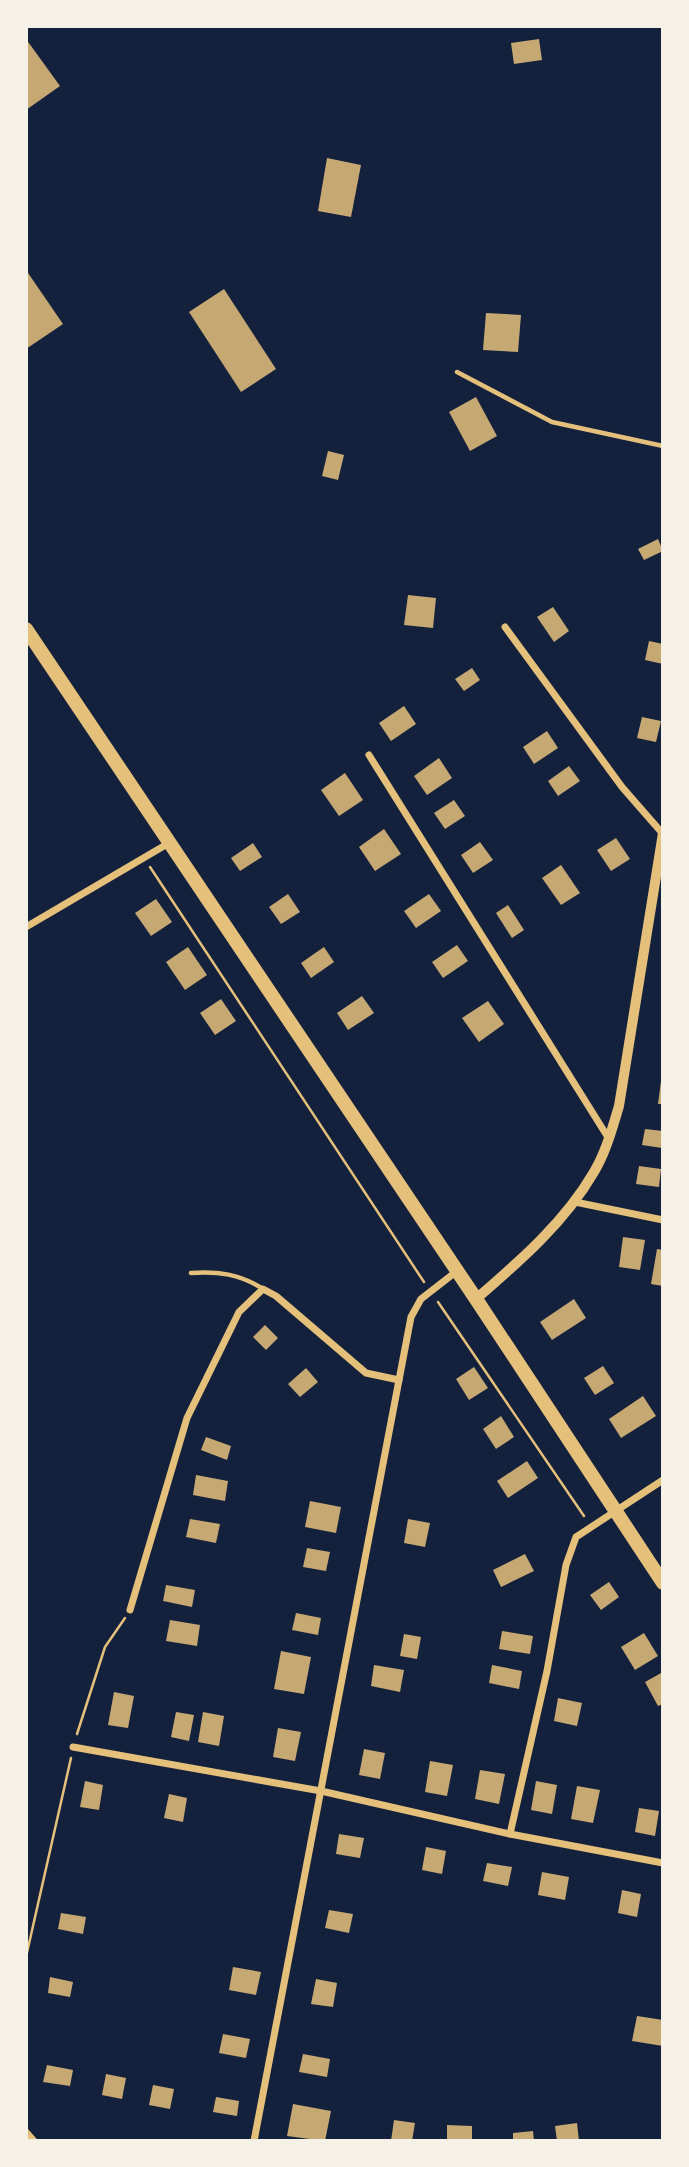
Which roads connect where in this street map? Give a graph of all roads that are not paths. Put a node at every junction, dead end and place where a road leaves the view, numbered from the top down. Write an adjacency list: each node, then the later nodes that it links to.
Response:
1 (457, 372): 2 (lane)
2 (663, 446)
3 (505, 627): 6 (street)
4 (26, 629): 7 (main road)
5 (369, 755): 9 (street)
6 (663, 834): 9 (street)
7 (169, 842): 8 (street); 12 (main road)
8 (26, 927)
9 (609, 1139): 10 (street)
10 (575, 1202): 11 (street); 15 (street)
11 (663, 1220)
12 (458, 1271): 15 (main road); 16 (street)
13 (191, 1273): 14 (lane)
14 (263, 1289): 16 (street); 20 (street)
15 (476, 1299): 18 (main road)
16 (399, 1380): 22 (street)
17 (663, 1480): 18 (street)
18 (616, 1511): 19 (main road); 23 (street)
19 (663, 1583)
20 (130, 1610)
21 (73, 1747): 22 (street)
22 (321, 1791): 23 (street); 27 (street)
23 (510, 1834): 24 (street)
24 (663, 1863)
25 (26, 2133): 26 (street)
26 (34, 2141)
27 (254, 2141)

